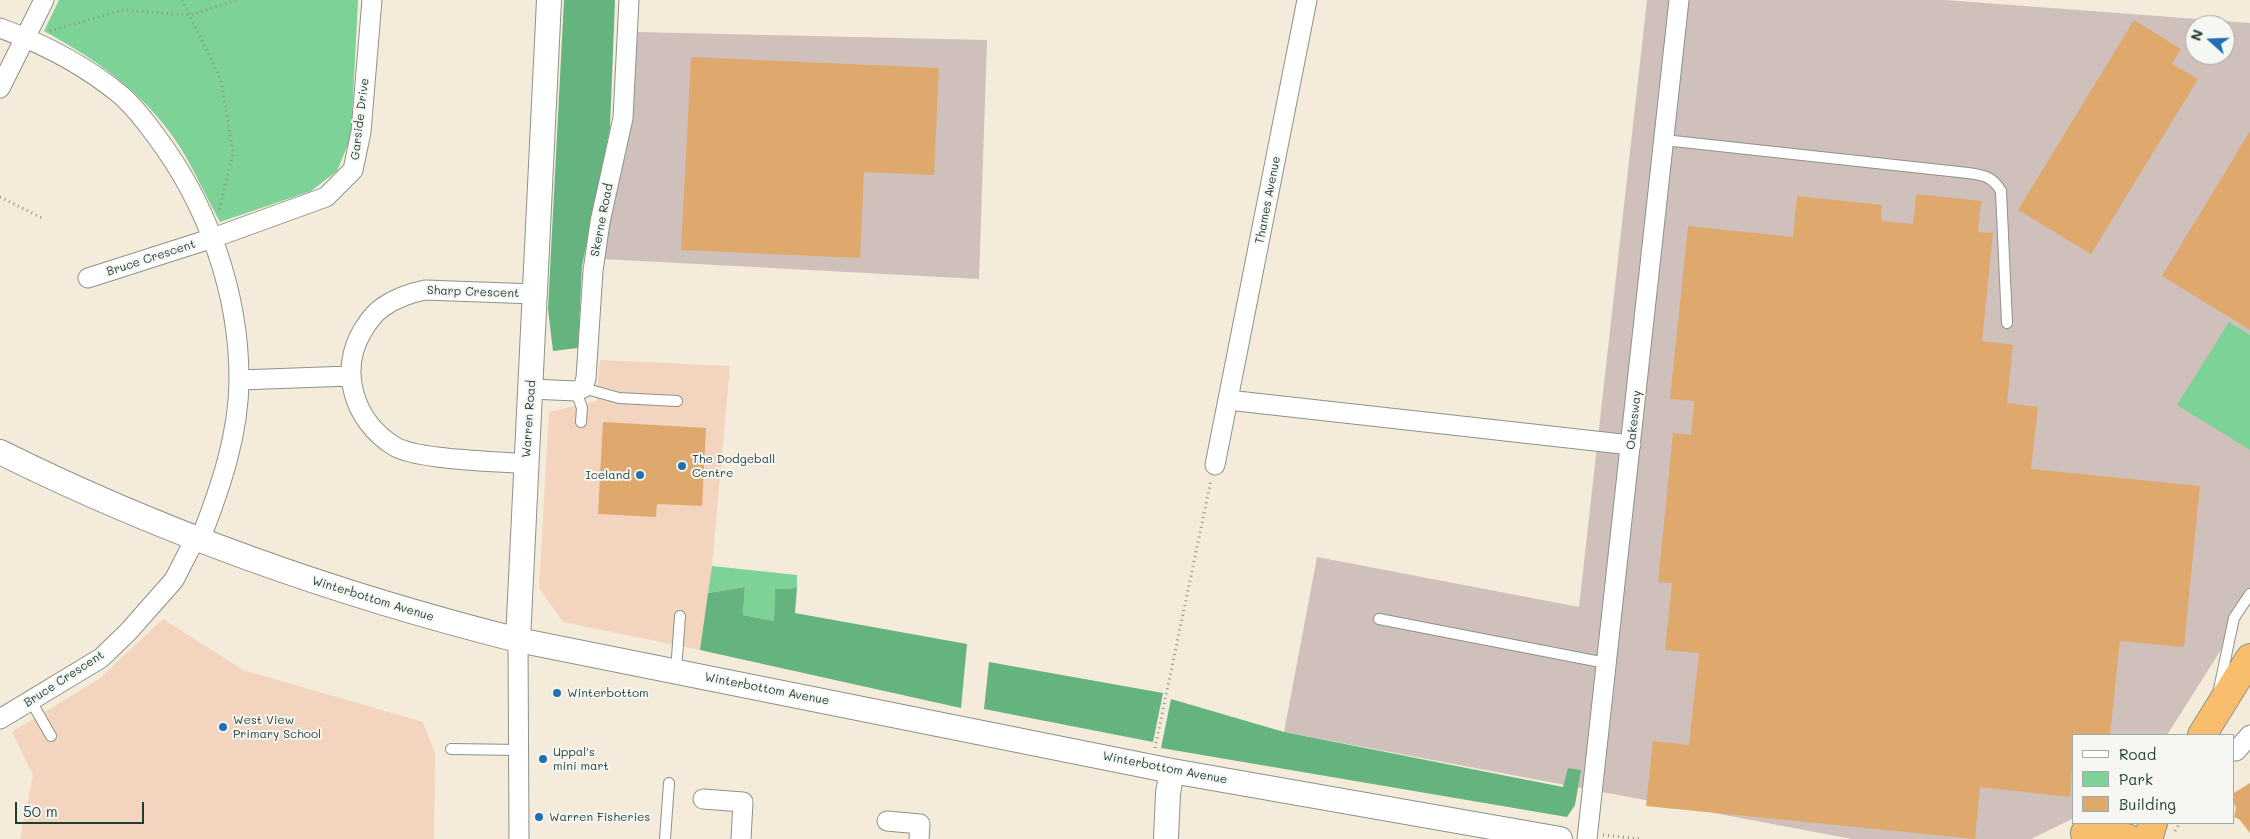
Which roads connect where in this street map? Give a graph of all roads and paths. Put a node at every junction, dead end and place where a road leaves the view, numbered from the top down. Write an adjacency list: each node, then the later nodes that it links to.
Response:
1 (44, 0): 11 (street)
2 (182, 0): 9 (path)
3 (237, 0): 9 (path)
4 (372, 0): 16 (street, Garside Drive)
5 (549, 0): 18 (street, Warren Road)
6 (629, 0): 23 (street, Skerne Road)
7 (1308, 0): 24 (street, Thames Avenue)
8 (1679, 0): 13 (street, Oakesway)
9 (190, 15): 11 (path); 16 (path)
10 (0, 28): 11 (street, Bruce Crescent)
11 (25, 38): 12 (street); 16 (street, Bruce Crescent)
12 (0, 88)
13 (1664, 140): 19 (lane); 27 (street, Oakesway)
14 (0, 198): 15 (path)
15 (42, 218)
16 (213, 238): 17 (street, Bruce Crescent); 21 (street, Bruce Crescent)
17 (88, 278)
18 (536, 294): 20 (street, Sharp Crescent); 22 (street, Warren Road)
19 (2007, 323)
20 (350, 376): 21 (street); 29 (street, Sharp Crescent)
21 (239, 380): 31 (street, Bruce Crescent)
22 (531, 389): 23 (street); 29 (street, Warren Road)
23 (579, 389): 25 (lane); 26 (lane)
24 (1228, 400): 27 (street); 30 (street, Thames Avenue)
25 (678, 402)
26 (581, 422)
27 (1631, 445): 37 (street, Oakesway)
28 (0, 452): 31 (street, Winterbottom Avenue)
29 (526, 464): 35 (street, Warren Road)
30 (1215, 465): 47 (path)
31 (197, 539): 35 (street, Winterbottom Avenue); 39 (street, Bruce Crescent)
32 (2250, 594): 41 (lane)
33 (680, 616): 38 (lane)
34 (1379, 619): 37 (lane)
35 (518, 640): 38 (street, Winterbottom Avenue); 45 (street, Warren Road)
36 (2250, 658): 41 (highway)
37 (1606, 663): 60 (street, Oakesway)
38 (676, 671): 48 (street, Winterbottom Avenue)
39 (31, 701): 40 (street, Bruce Crescent); 43 (lane)
40 (3, 712)
41 (2208, 730)
42 (2250, 735): 46 (street)
43 (51, 736)
44 (451, 749): 45 (lane)
45 (519, 750): 54 (street, Warren Road)
46 (2235, 750)
47 (1153, 754)
48 (1172, 771): 58 (street); 59 (street, Winterbottom Avenue)
49 (669, 783): 55 (lane)
50 (704, 799): 56 (street)
51 (887, 821): 57 (street)
52 (2153, 824): 62 (highway)
53 (2088, 832): 61 (highway)
54 (519, 839)
55 (665, 839)
56 (741, 839)
57 (919, 839)
58 (1166, 839)
59 (1560, 839)
60 (1587, 839)
61 (2129, 839)
62 (2148, 839)

